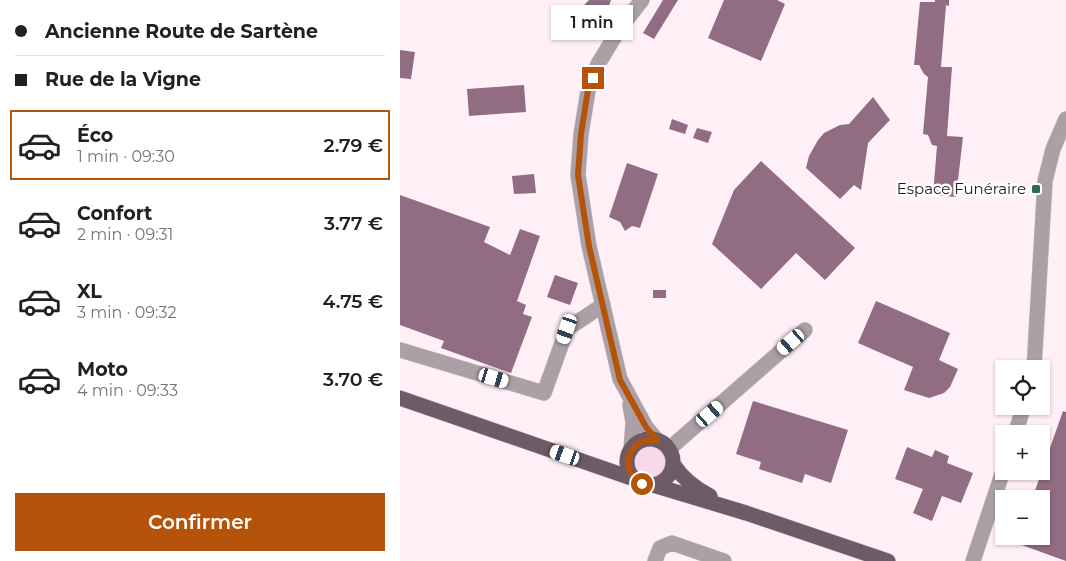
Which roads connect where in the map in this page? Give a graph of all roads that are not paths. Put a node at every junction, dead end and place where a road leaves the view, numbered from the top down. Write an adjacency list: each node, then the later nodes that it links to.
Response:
1 (642, 0): 3 (street)
2 (1066, 120): 6 (street)
3 (603, 305): 5 (street); 8 (street)
4 (805, 330): 10 (street)
5 (400, 350)
6 (1035, 360)
7 (400, 398): 11 (main road)
8 (630, 399): 9 (street); 10 (street)
9 (630, 450): 10 (main road); 11 (main road); 12 (main road)
10 (666, 451): 14 (main road); 15 (main road)
11 (583, 461): 12 (main road)
12 (634, 479): 14 (main road)
13 (1000, 480): 20 (street)
14 (653, 485): 15 (main road)
15 (746, 513): 16 (main road)
16 (859, 557): 19 (main road)
17 (655, 561): 18 (street)
18 (724, 561)
19 (888, 561)
20 (973, 561)

